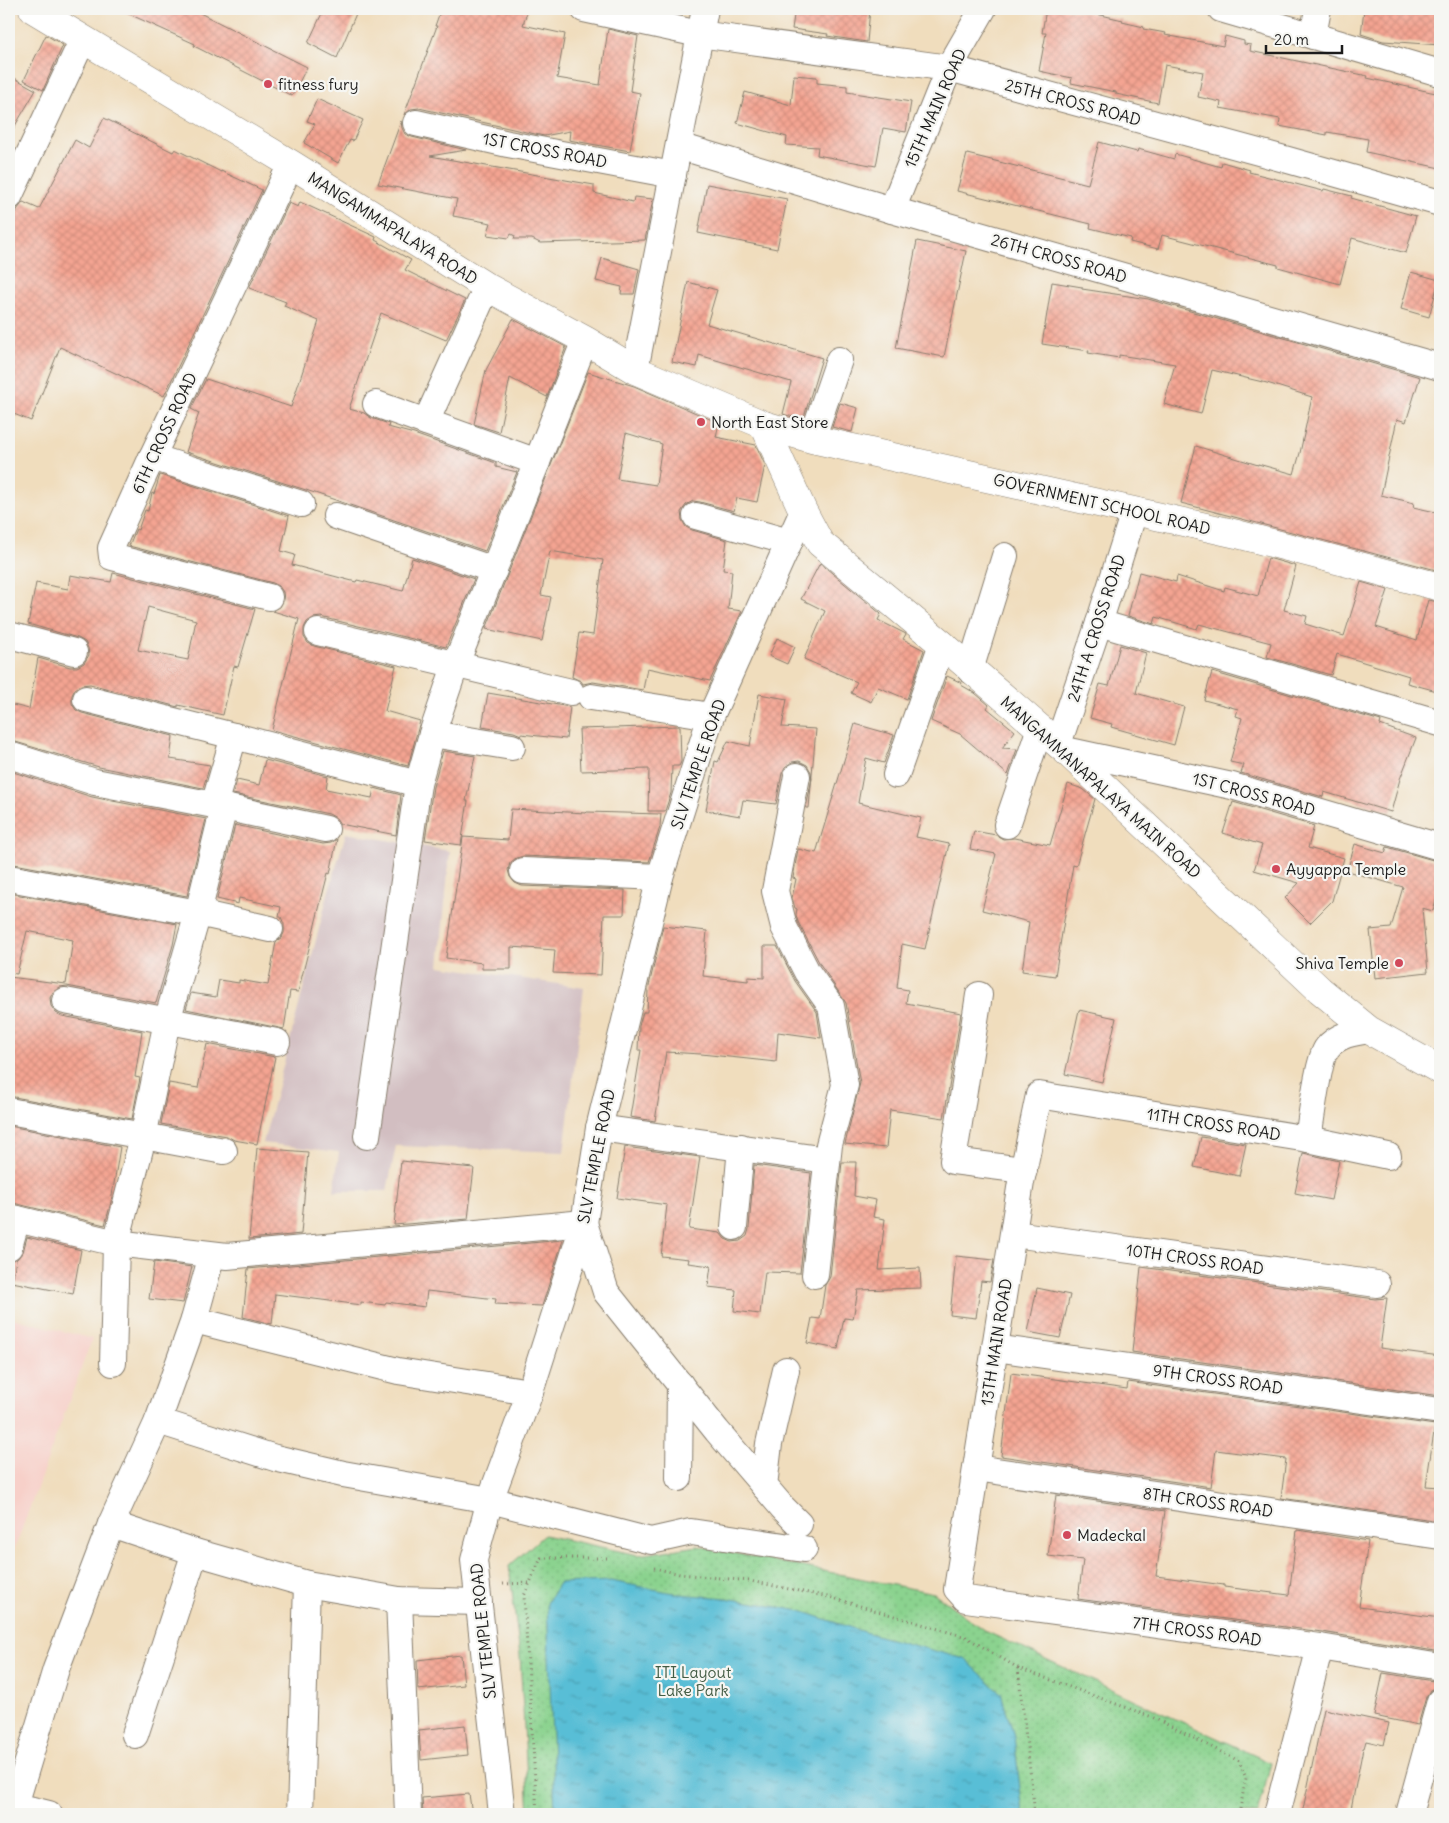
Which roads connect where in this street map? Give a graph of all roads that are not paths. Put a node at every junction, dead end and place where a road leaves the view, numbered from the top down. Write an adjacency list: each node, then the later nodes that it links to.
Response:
1 (33, 9): 9 (main road, MANGAMMAPALAYA ROAD)
2 (584, 9): 7 (street, 25TH CROSS ROAD)
3 (705, 9): 7 (street)
4 (983, 9): 10 (street, 15TH MAIN ROAD)
5 (1221, 9): 8 (street)
6 (1318, 9): 8 (street)
7 (699, 34): 10 (street, 25TH CROSS ROAD); 13 (street)
8 (1313, 36): 11 (street)
9 (83, 39): 14 (main road, MANGAMMAPALAYA ROAD); 16 (street)
10 (949, 68): 17 (street, 25TH CROSS ROAD); 18 (street, 15TH MAIN ROAD)
11 (1440, 73)
12 (416, 123): 15 (street, 1ST CROSS ROAD)
13 (679, 146): 15 (street); 18 (street, 26TH CROSS ROAD)
14 (291, 164): 19 (main road, MANGAMMAPALAYA ROAD); 28 (street, 6TH CROSS ROAD)
15 (673, 175): 23 (street)
16 (9, 197)
17 (1440, 203)
18 (892, 210): 22 (street, 26TH CROSS ROAD)
19 (486, 287): 20 (main road, MANGAMMAPALAYA ROAD); 25 (street)
20 (585, 340): 23 (main road, MANGAMMAPALAYA ROAD); 29 (street)
21 (839, 360): 27 (street)
22 (1440, 367)
23 (635, 370): 26 (main road, MANGAMMAPALAYA ROAD)
24 (376, 404): 25 (street)
25 (426, 422): 29 (street)
26 (764, 425): 27 (main road, GOVERNMENT SCHOOL ROAD); 31 (main road, MANGAMMANAPALAYA MAIN ROAD)
27 (812, 439): 32 (main road, GOVERNMENT SCHOOL ROAD)
28 (152, 456): 30 (street); 39 (street, 6TH CROSS ROAD)
29 (538, 462): 37 (street)
30 (301, 504)
31 (803, 512): 35 (street, SLV TEMPLE ROAD); 43 (main road, MANGAMMANAPALAYA MAIN ROAD)
32 (1134, 512): 38 (main road, GOVERNMENT SCHOOL ROAD); 40 (street, 24TH A CROSS ROAD)
33 (336, 516): 37 (street)
34 (696, 516): 35 (street)
35 (789, 542): 48 (street, SLV TEMPLE ROAD)
36 (1005, 556): 46 (street)
37 (494, 570): 45 (street)
38 (1440, 587)
39 (269, 597)
40 (1099, 624): 49 (street); 52 (street, 24TH A CROSS ROAD)
41 (318, 632): 45 (street)
42 (9, 635): 44 (street)
43 (942, 644): 46 (main road, MANGAMMANAPALAYA MAIN ROAD); 55 (street)
44 (74, 652)
45 (455, 666): 48 (street); 50 (street)
46 (970, 670): 52 (main road, MANGAMMANAPALAYA MAIN ROAD)
47 (86, 699): 51 (street)
48 (711, 716): 63 (street, SLV TEMPLE ROAD)
49 (1440, 723)
50 (432, 734): 53 (street); 57 (street)
51 (234, 736): 57 (street); 58 (street)
52 (1054, 741): 59 (street, 24TH A CROSS ROAD); 61 (street, 1ST CROSS ROAD); 70 (main road, MANGAMMANAPALAYA MAIN ROAD)
53 (512, 747)
54 (9, 755): 58 (street)
55 (896, 775)
56 (797, 776): 82 (street)
57 (418, 784): 76 (street)
58 (219, 806): 60 (street); 65 (street)
59 (1007, 825)
60 (326, 829)
61 (1440, 847)
62 (522, 870): 63 (street)
63 (660, 877): 75 (street, SLV TEMPLE ROAD)
64 (9, 878): 65 (street)
65 (198, 912): 66 (street); 69 (street)
66 (270, 929)
67 (979, 995): 83 (street)
68 (65, 1000): 69 (street)
69 (167, 1022): 71 (street); 77 (street)
70 (1369, 1030): 72 (main road, MANGAMMANAPALAYA MAIN ROAD); 78 (street)
71 (277, 1042)
72 (1440, 1070)
73 (1039, 1095): 78 (street, 11TH CROSS ROAD); 83 (street, 13TH MAIN ROAD)
74 (9, 1111): 77 (street)
75 (599, 1128): 79 (street); 85 (street, SLV TEMPLE ROAD)
76 (366, 1136)
77 (143, 1137): 80 (street); 88 (street)
78 (1308, 1139): 81 (street, 11TH CROSS ROAD)
79 (741, 1147): 82 (street); 86 (street)
80 (224, 1151)
81 (1388, 1156)
82 (828, 1160): 91 (street)
83 (1024, 1170): 87 (street, 13TH MAIN ROAD)
84 (13, 1218): 88 (street); 89 (street)
85 (584, 1223): 90 (street); 97 (street); 98 (street, SLV TEMPLE ROAD)
86 (734, 1228)
87 (1014, 1234): 92 (street, 10TH CROSS ROAD); 94 (street, 13TH MAIN ROAD)
88 (116, 1243): 90 (street); 95 (street)
89 (9, 1247)
90 (212, 1256): 93 (street)
91 (815, 1275)
92 (1377, 1284)
93 (194, 1320): 98 (street); 100 (street)
94 (995, 1348): 99 (street, 9TH CROSS ROAD); 101 (street, 13TH MAIN ROAD)
95 (113, 1363)
96 (786, 1370): 103 (street)
97 (680, 1384): 102 (street); 103 (street)
98 (530, 1392): 104 (street, SLV TEMPLE ROAD)
99 (1440, 1411)
100 (158, 1422): 104 (street); 105 (street)
101 (976, 1468): 107 (street, 8TH CROSS ROAD); 111 (street, 13TH MAIN ROAD)
102 (679, 1478)
103 (764, 1486): 106 (street)
104 (490, 1500): 108 (street); 113 (street, SLV TEMPLE ROAD)
105 (112, 1524): 109 (street); 118 (street)
106 (799, 1524)
107 (1440, 1536)
108 (804, 1549)
109 (194, 1552): 110 (street); 117 (street)
110 (307, 1584): 112 (street); 120 (street)
111 (957, 1589): 114 (street, 7TH CROSS ROAD)
112 (399, 1600): 113 (street); 121 (street)
113 (480, 1602): 122 (street, SLV TEMPLE ROAD)
114 (1320, 1647): 115 (street, 7TH CROSS ROAD); 123 (street)
115 (1440, 1667)
116 (1440, 1701): 124 (street)
117 (135, 1735)
118 (12, 1805): 119 (street)
119 (49, 1814)
120 (300, 1814)
121 (408, 1814)
122 (502, 1814)
123 (1276, 1814)
124 (1409, 1814)

